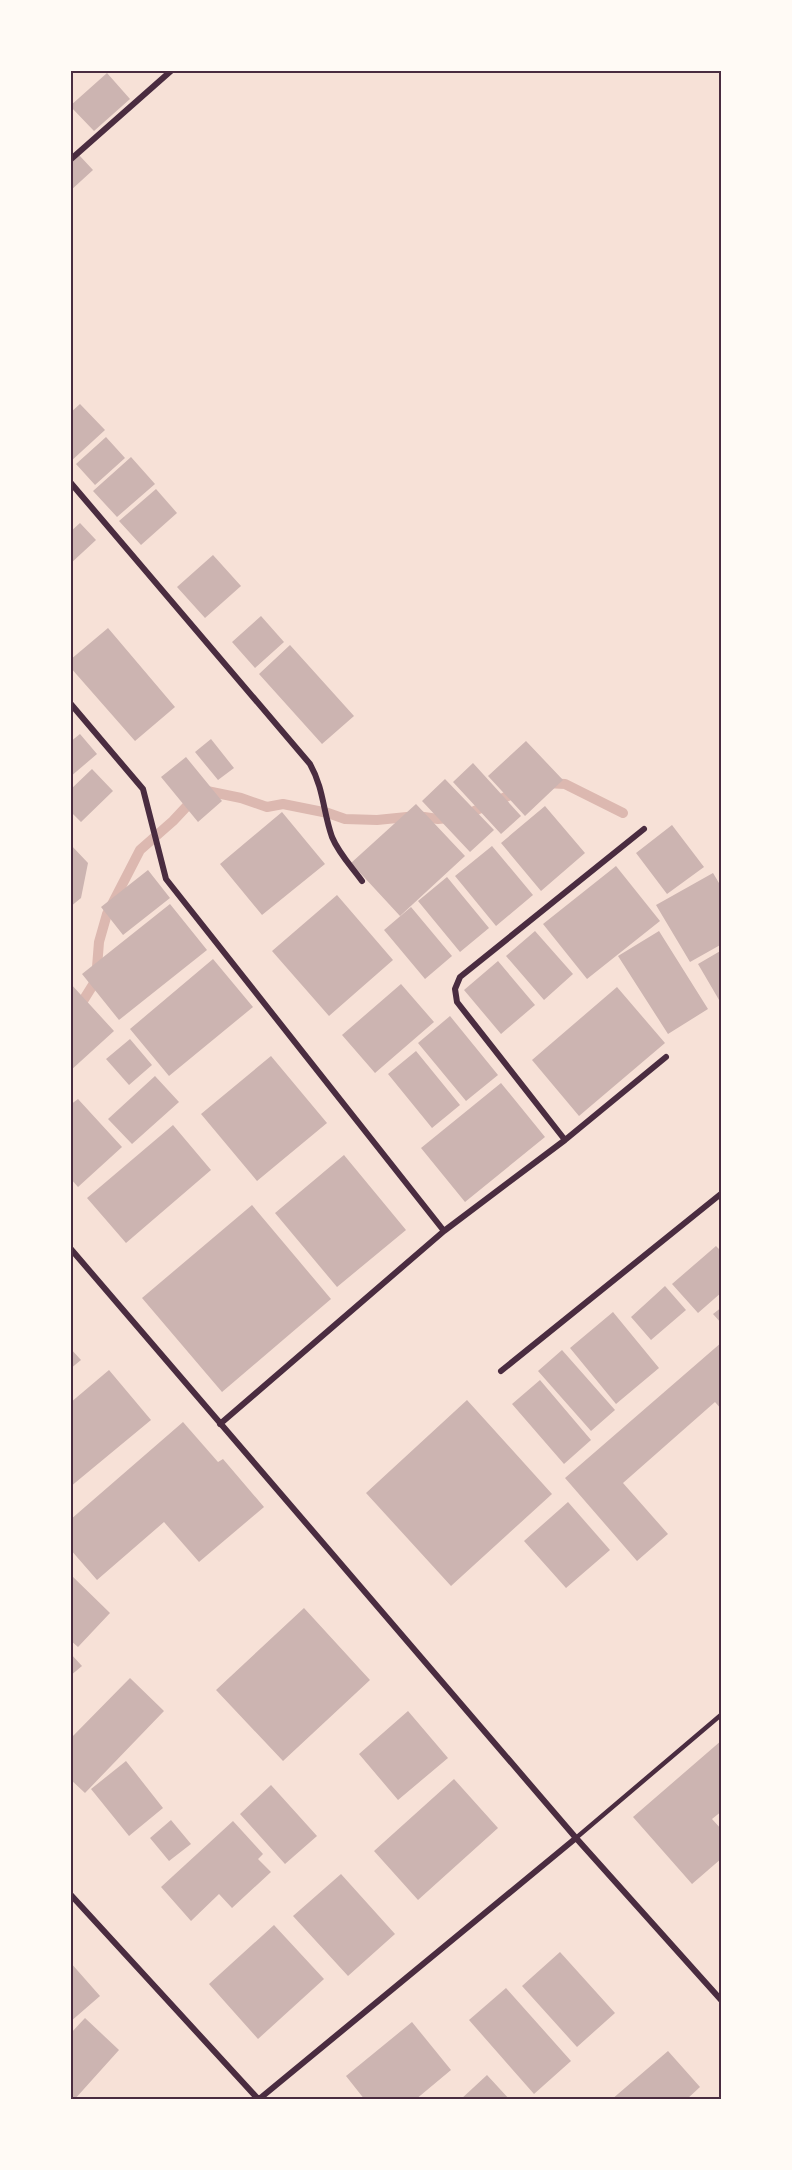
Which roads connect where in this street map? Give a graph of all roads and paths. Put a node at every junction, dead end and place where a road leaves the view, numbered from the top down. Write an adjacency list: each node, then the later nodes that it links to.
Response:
1 (172, 70): 2 (street)
2 (70, 160)
3 (70, 482): 6 (street)
4 (70, 703): 10 (street)
5 (644, 829): 8 (street)
6 (362, 881)
7 (666, 1057): 8 (street)
8 (566, 1140): 10 (street)
9 (722, 1193): 12 (street)
10 (444, 1231): 13 (street)
11 (70, 1248): 13 (street)
12 (501, 1371)
13 (220, 1424): 15 (street)
14 (722, 1714): 15 (lane)
15 (576, 1838): 17 (street); 18 (street)
16 (70, 1894): 18 (street)
17 (722, 2001)
18 (259, 2100)

